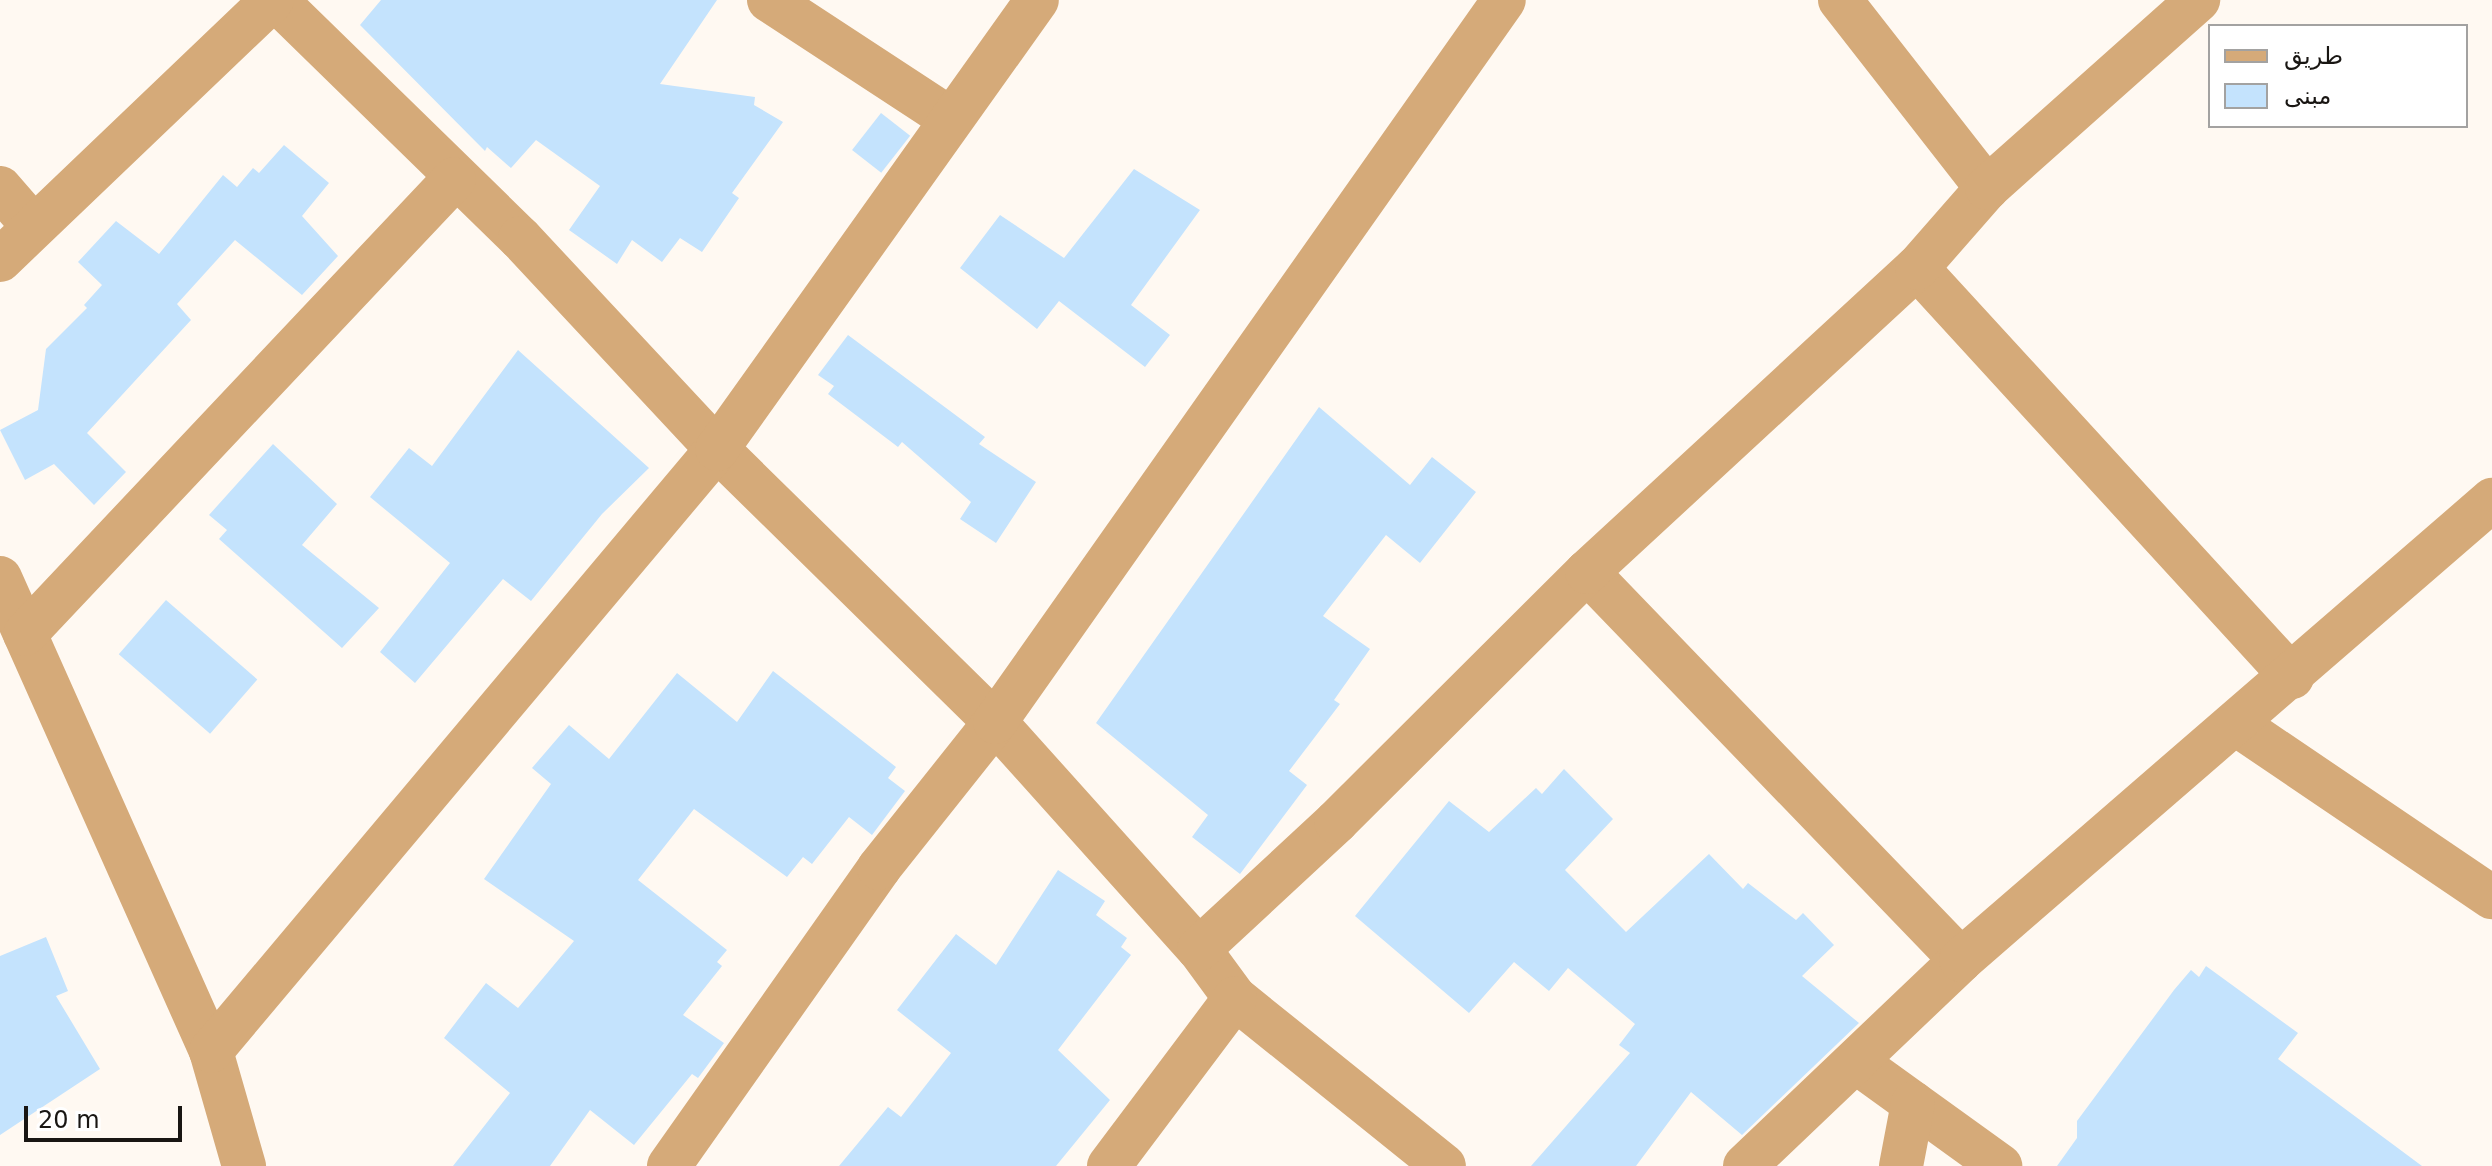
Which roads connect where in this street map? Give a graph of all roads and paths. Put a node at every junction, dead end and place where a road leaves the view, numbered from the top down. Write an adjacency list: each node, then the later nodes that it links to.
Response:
1 (274, 0): 8 (street); 11 (street)
2 (769, 0): 7 (street)
3 (1037, 0): 7 (street)
4 (1504, 0): 20 (street)
5 (1840, 0): 10 (street)
6 (2198, 0): 10 (street)
7 (951, 119): 14 (street)
8 (454, 179): 14 (street); 18 (street)
9 (0, 188): 11 (street)
10 (1987, 188): 13 (street)
11 (33, 226): 12 (street)
12 (0, 260)
13 (1917, 268): 16 (street); 19 (street)
14 (717, 449): 20 (street); 26 (street)
15 (2492, 500): 19 (street)
16 (1587, 572): 23 (street); 24 (street)
17 (0, 578): 18 (street)
18 (25, 634): 26 (street)
19 (2292, 677): 21 (street)
20 (995, 722): 23 (street); 30 (street)
21 (2236, 724): 22 (street); 24 (street)
22 (2492, 897)
23 (1199, 949): 25 (street)
24 (1961, 960): 27 (street)
25 (1235, 998): 31 (street); 32 (street)
26 (211, 1051): 29 (street)
27 (1856, 1062): 28 (street); 33 (street)
28 (1913, 1103): 34 (street); 35 (street)
29 (244, 1166)
30 (669, 1166)
31 (1109, 1166)
32 (1444, 1166)
33 (1745, 1166)
34 (1901, 1166)
35 (2000, 1166)

